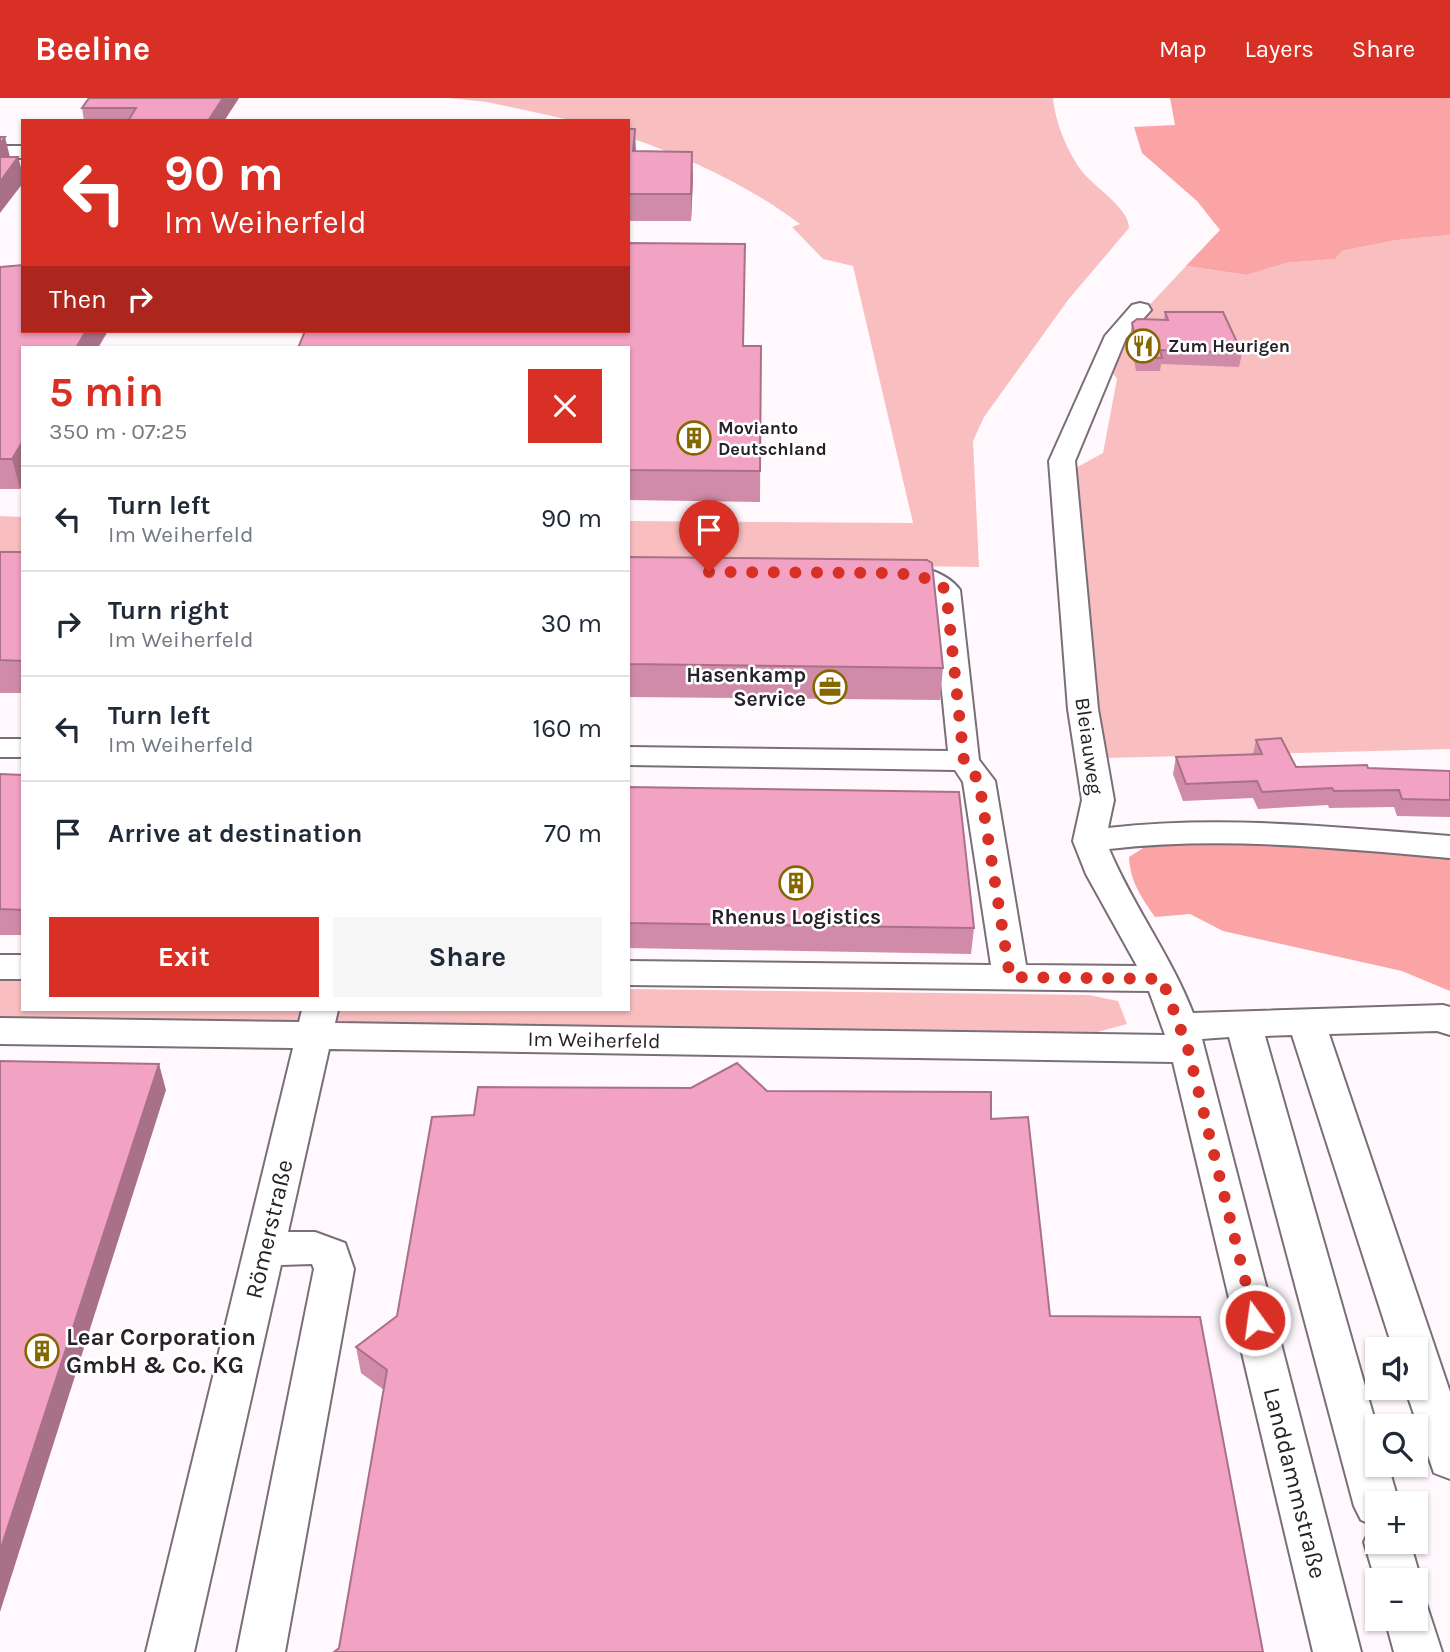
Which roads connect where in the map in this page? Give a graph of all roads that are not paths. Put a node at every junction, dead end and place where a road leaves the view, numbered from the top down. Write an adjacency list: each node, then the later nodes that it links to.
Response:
1 (0, 141): 2 (street)
2 (21, 141)
3 (0, 152): 4 (street)
4 (21, 152)
5 (1140, 310): 11 (street, Bleiauweg)
6 (869, 573): 10 (street)
7 (0, 748): 8 (street)
8 (21, 748)
9 (630, 756): 10 (street)
10 (964, 761): 16 (street)
11 (1089, 841): 12 (street); 17 (street, Landdammstraße)
12 (1450, 847)
13 (0, 967): 14 (street)
14 (21, 967)
15 (630, 973): 16 (street)
16 (1010, 977): 17 (street)
17 (1162, 979): 23 (street, Landdammstraße)
18 (1450, 1022): 21 (street, Im Weiherfeld)
19 (317, 1023): 22 (street, Im Weiherfeld); 23 (street, Im Weiherfeld); 24 (street, Römerstraße)
20 (1243, 1023): 21 (street, Im Weiherfeld); 23 (street, Im Weiherfeld); 28 (street)
21 (1307, 1024): 25 (street)
22 (0, 1031)
23 (1185, 1038): 32 (street, Landdammstraße)
24 (264, 1249): 30 (street, Römerstraße); 31 (street)
25 (1410, 1337)
26 (1428, 1391): 27 (street)
27 (1450, 1459)
28 (1373, 1491)
29 (1412, 1631): 33 (street)
30 (170, 1652)
31 (261, 1652)
32 (1337, 1652)
33 (1418, 1652)

